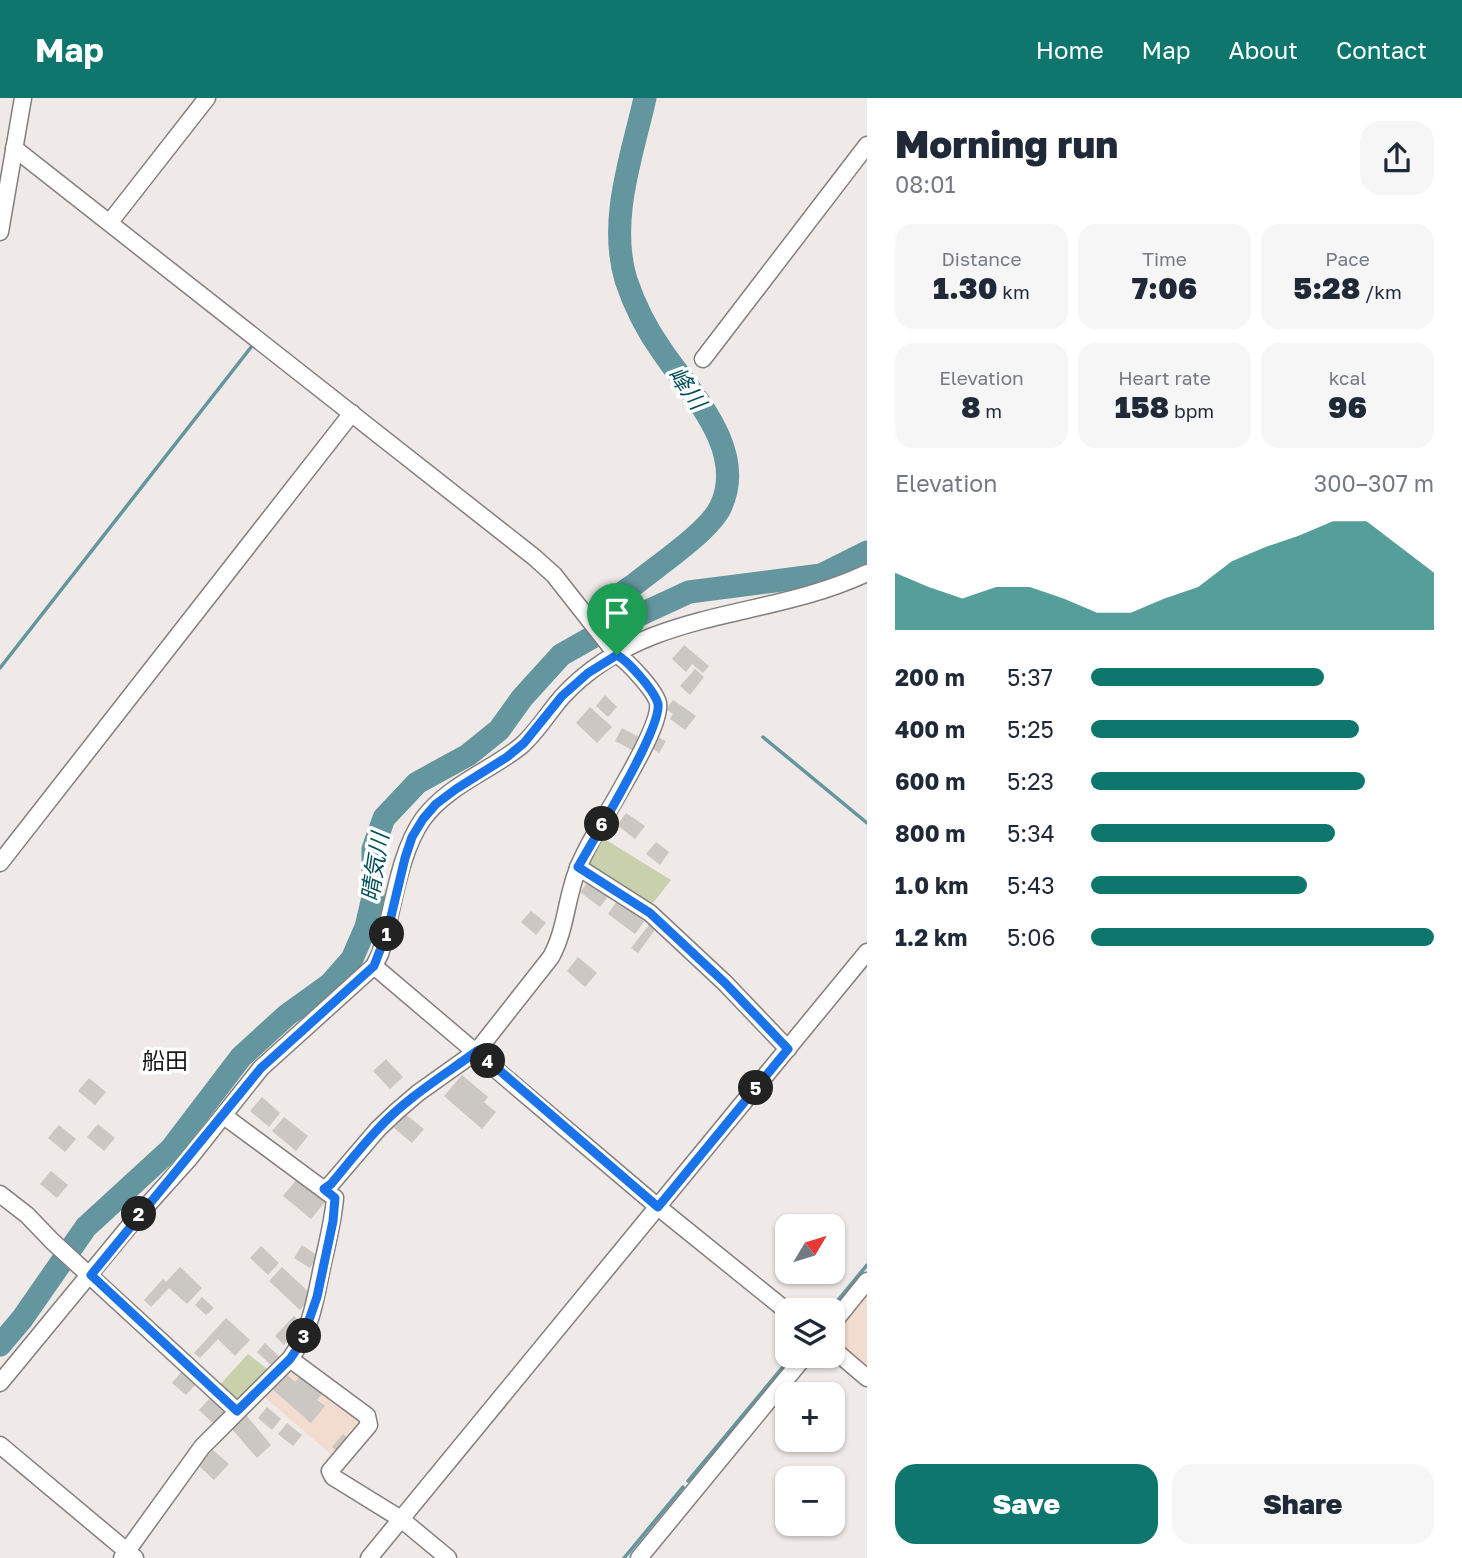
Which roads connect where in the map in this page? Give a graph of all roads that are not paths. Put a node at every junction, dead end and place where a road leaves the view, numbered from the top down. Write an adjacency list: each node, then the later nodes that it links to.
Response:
1 (23, 98): 4 (street)
2 (207, 98): 5 (street)
3 (867, 145): 7 (street)
4 (14, 148): 5 (street); 6 (street)
5 (110, 222): 8 (street)
6 (0, 232)
7 (703, 359)
8 (352, 413): 10 (street); 11 (street)
9 (867, 573): 10 (street)
10 (615, 651): 12 (street); 14 (street)
11 (0, 863)
12 (578, 867): 15 (street); 16 (street)
13 (867, 952): 15 (street)
14 (374, 966): 16 (street); 17 (street)
15 (788, 1049): 20 (street)
16 (477, 1051): 18 (street); 20 (street)
17 (224, 1116): 18 (street); 21 (street)
18 (324, 1189): 25 (street)
19 (0, 1194): 21 (street)
20 (658, 1207): 23 (street); 32 (street)
21 (91, 1275): 29 (street); 30 (street)
22 (867, 1281): 24 (street)
23 (775, 1302)
24 (845, 1308)
25 (290, 1359): 30 (street); 32 (street)
26 (845, 1359): 28 (street)
27 (795, 1368): 36 (street)
28 (867, 1378)
29 (0, 1383)
30 (237, 1411): 33 (street)
31 (0, 1445): 33 (street)
32 (401, 1519): 34 (street); 35 (street)
33 (128, 1556)
34 (369, 1558)
35 (448, 1558)
36 (639, 1558)

